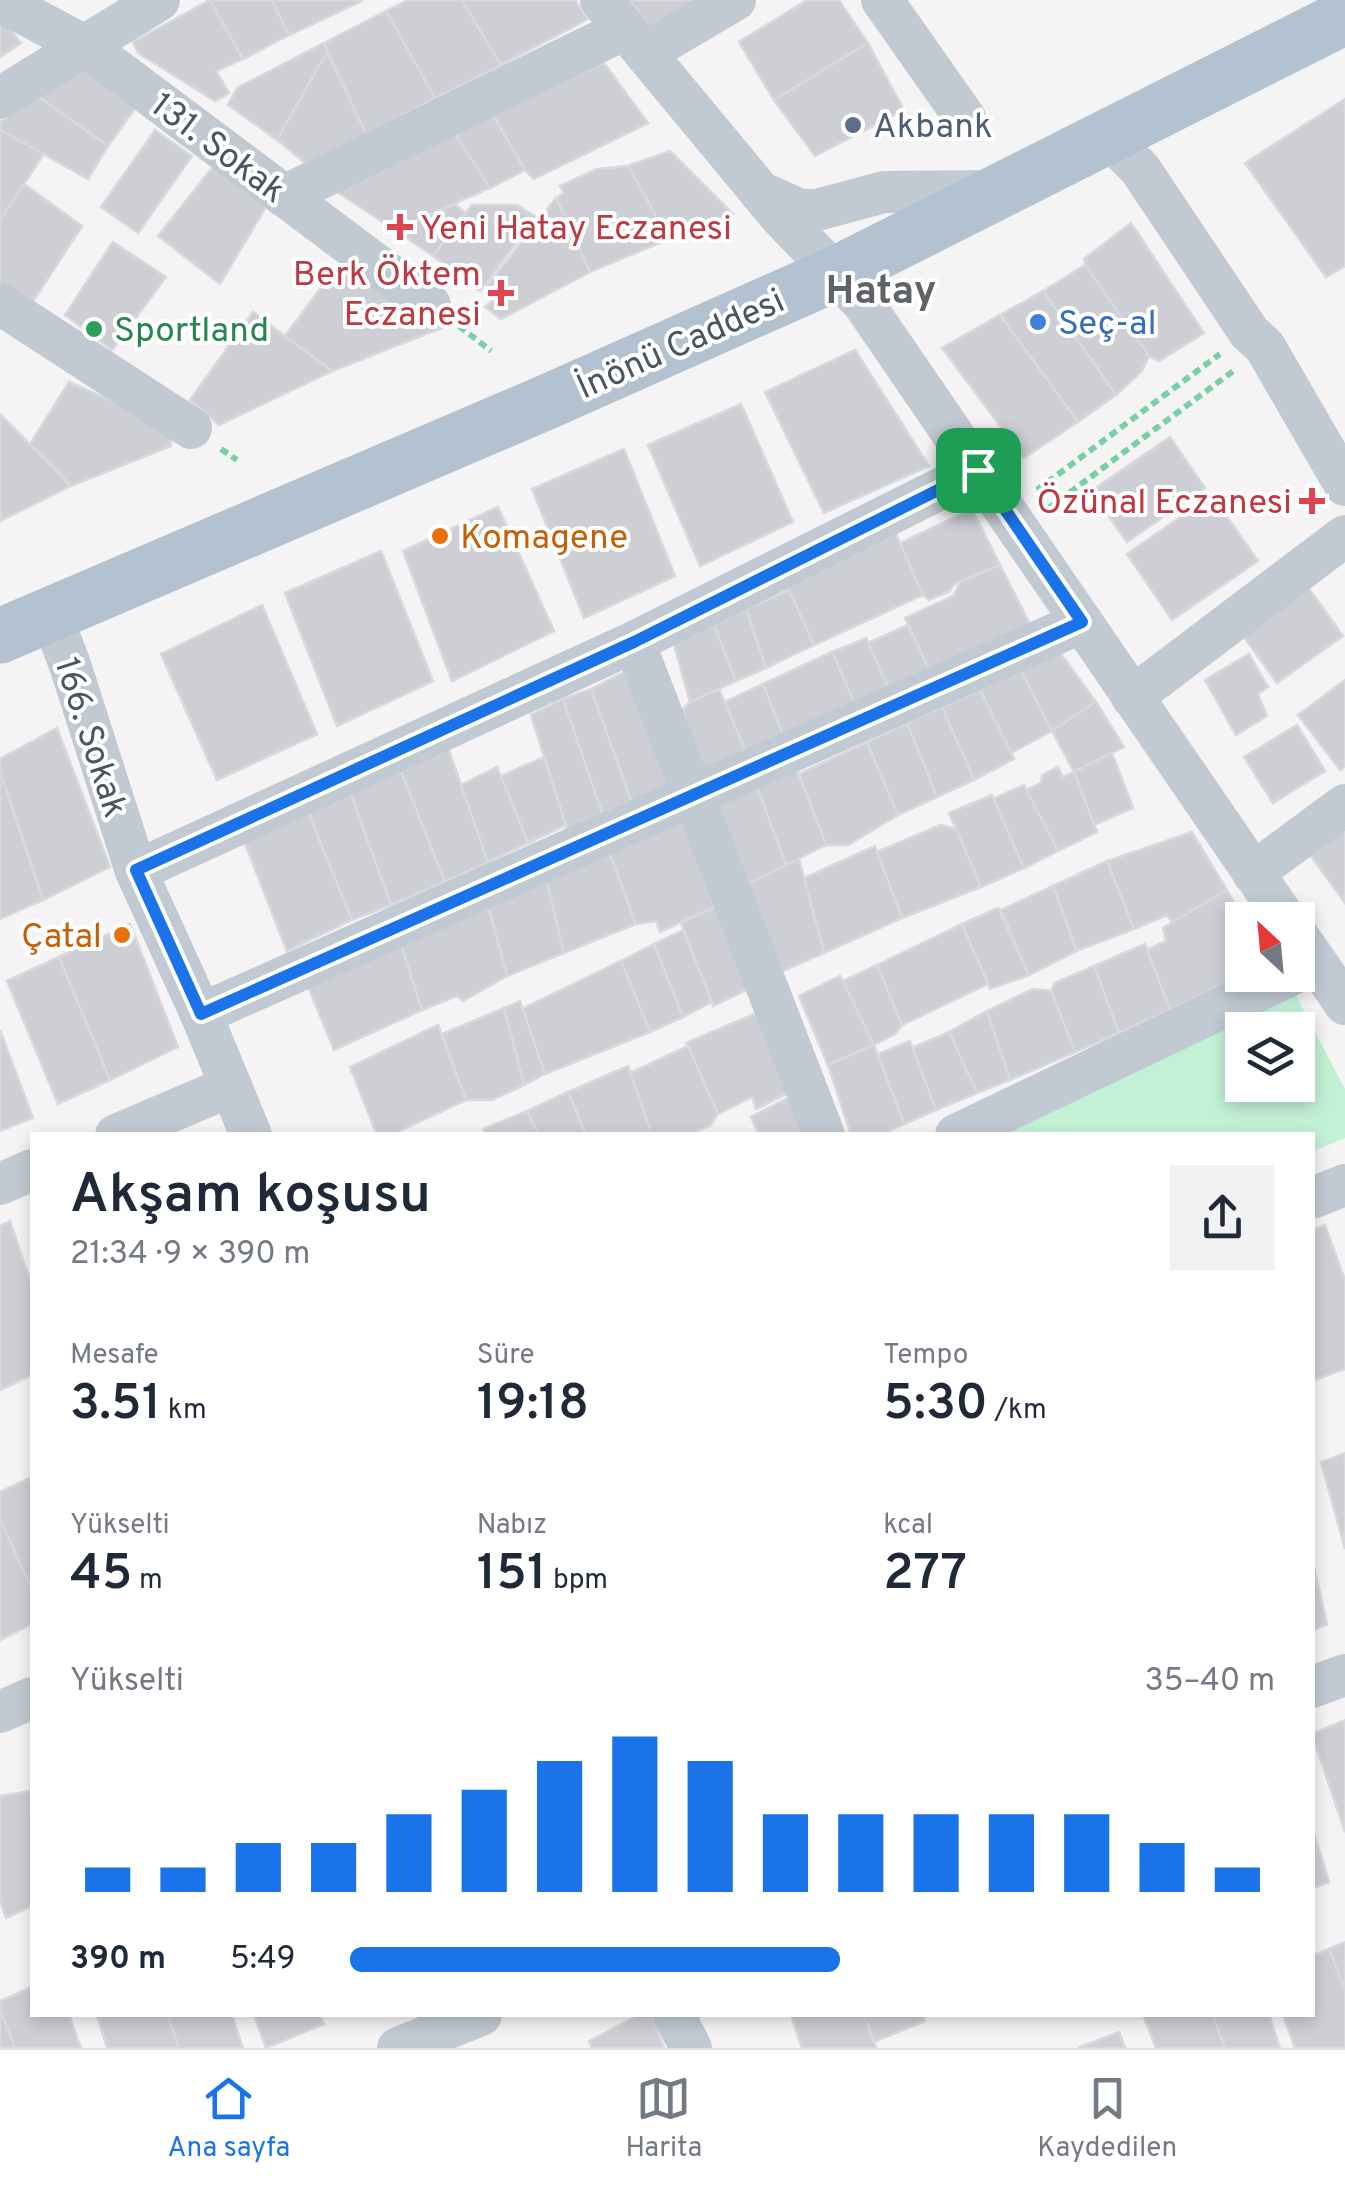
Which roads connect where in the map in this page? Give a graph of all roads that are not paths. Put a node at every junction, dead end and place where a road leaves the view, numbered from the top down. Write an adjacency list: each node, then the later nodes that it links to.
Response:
1 (159, 0): 7 (street)
2 (736, 0): 6 (street)
3 (882, 0): 9 (street)
4 (0, 1): 7 (street, 131. Sokak)
5 (1334, 13): 10 (main road, İnönü Caddesi)
6 (624, 27): 12 (street); 13 (street)
7 (85, 46): 8 (street); 13 (street, 131. Sokak)
8 (0, 98)
9 (965, 118)
10 (1108, 137): 11 (main road, İnönü Caddesi); 19 (street)
11 (999, 191): 12 (street); 14 (main road, İnönü Caddesi)
12 (760, 192): 14 (street)
13 (284, 196): 16 (street, 131. Sokak)
14 (837, 273): 18 (street); 21 (main road, İnönü Caddesi)
15 (0, 304): 17 (street)
16 (430, 305)
17 (191, 428)
18 (978, 470): 22 (street); 24 (street)
19 (1345, 485)
20 (1345, 536): 25 (street)
21 (50, 615): 23 (main road, İnönü Caddesi); 28 (street, 166. Sokak)
22 (1082, 622): 25 (street); 26 (street)
23 (0, 636)
24 (634, 642): 26 (street); 28 (street)
25 (1132, 696): 29 (street)
26 (692, 797): 34 (street); 38 (street)
27 (1345, 805): 29 (street)
28 (136, 870): 34 (street, 166. Sokak)
29 (1254, 873): 30 (street)
30 (1274, 902)
31 (1315, 976): 33 (street)
32 (1240, 992): 39 (street)
33 (1345, 1004)
34 (201, 1014): 35 (street, 166. Sokak)
35 (231, 1086): 36 (street); 37 (street, 166. Sokak)
36 (123, 1132)
37 (250, 1132)
38 (823, 1132)
39 (962, 1132)
40 (30, 1171): 41 (street)
41 (0, 1184)
42 (1345, 1185): 43 (street)
43 (1315, 1197)
44 (1345, 1675): 45 (street)
45 (1315, 1687)
46 (30, 1699): 47 (street)
47 (0, 1712)
48 (476, 2017): 50 (street)
49 (675, 2017): 51 (street)
50 (398, 2048)
51 (691, 2048)

